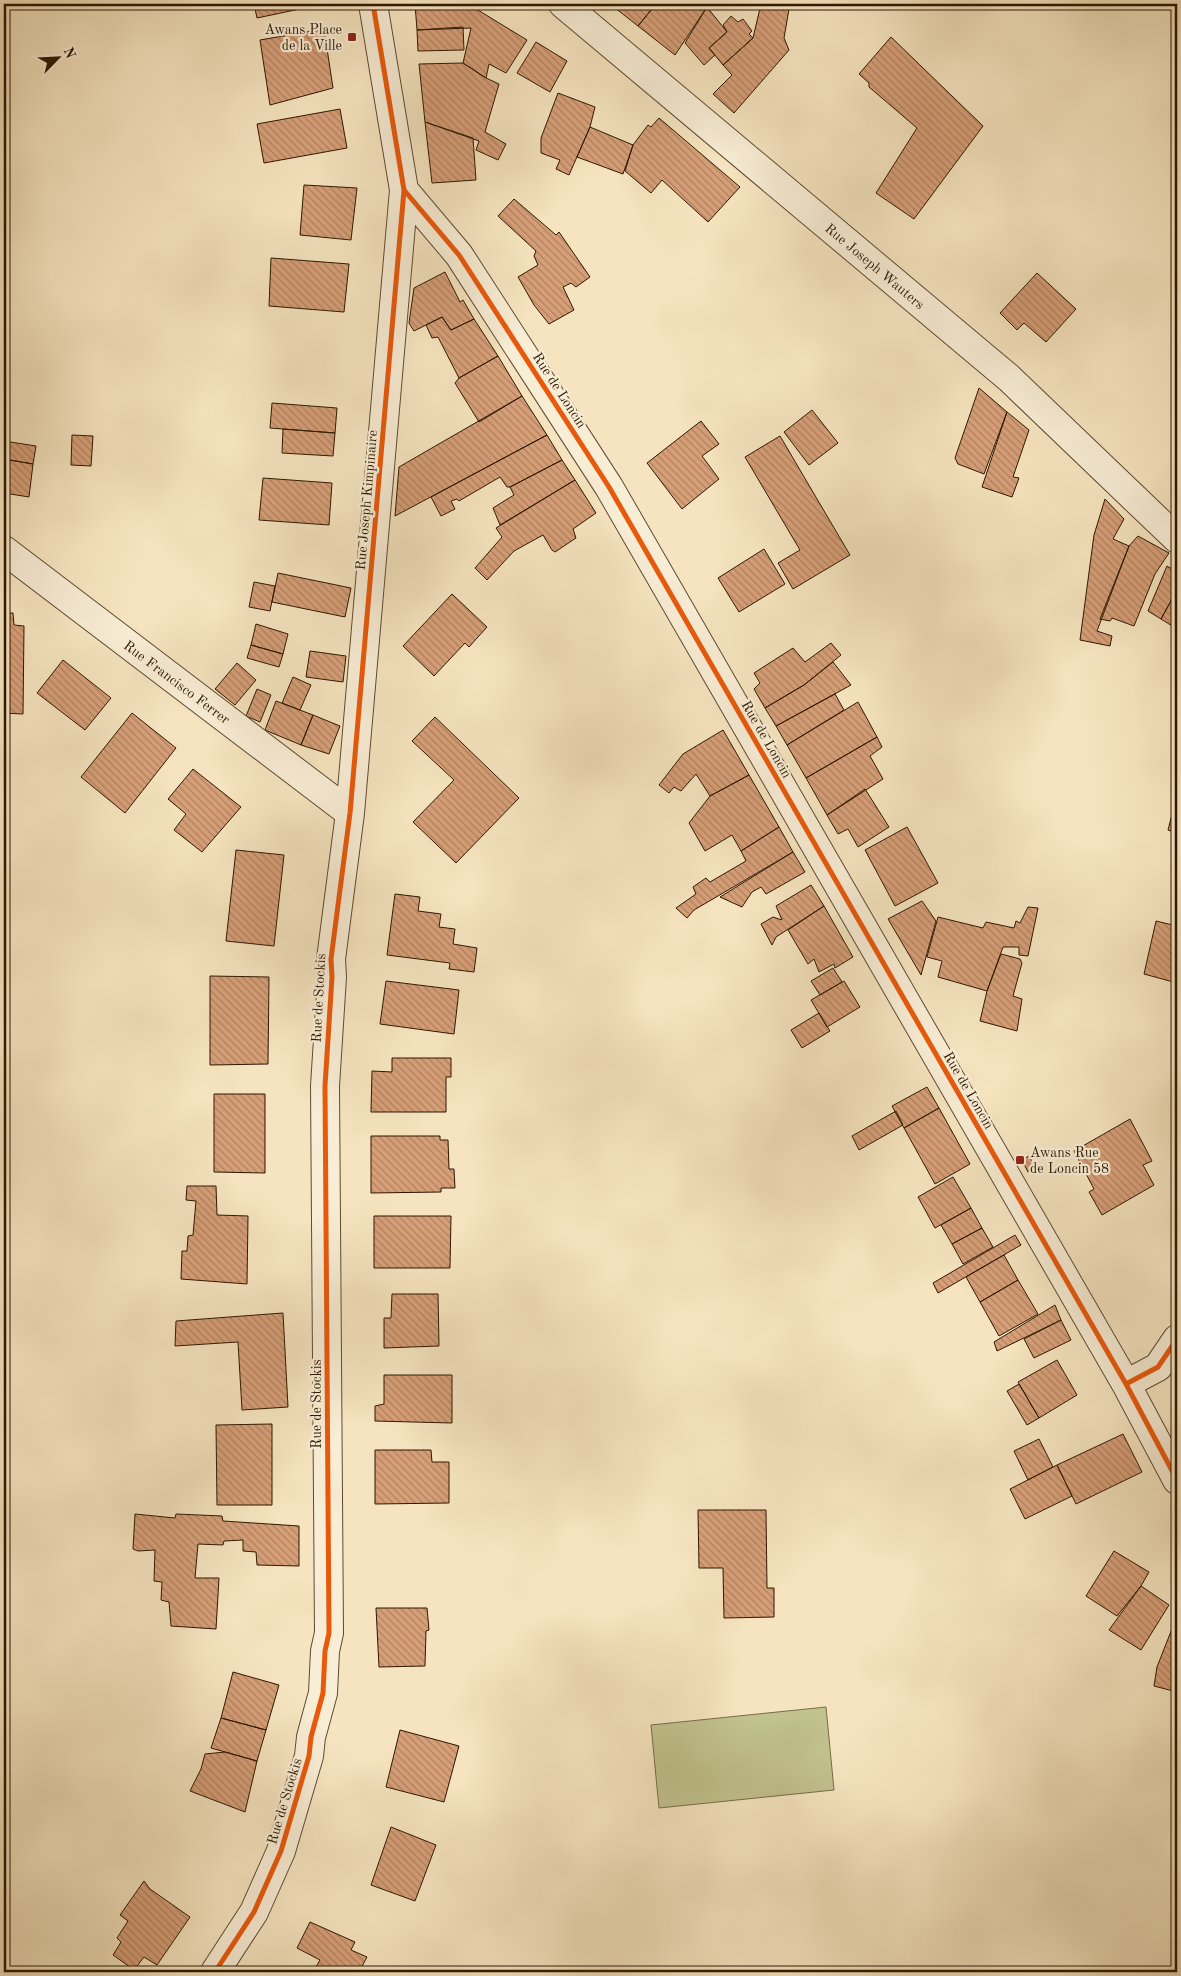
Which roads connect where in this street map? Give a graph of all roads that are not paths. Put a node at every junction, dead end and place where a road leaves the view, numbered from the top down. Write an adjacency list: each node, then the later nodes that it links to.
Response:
1 (373, 4): 3 (street)
2 (563, 4): 4 (street, Rue Joseph Wauters)
3 (404, 190): 6 (street, Rue Joseph Kimpinaire); 8 (street, Rue de Loncin)
4 (1177, 539)
5 (4, 550): 6 (street, Rue Francisco Ferrer)
6 (350, 813): 10 (street, Rue de Stockis)
7 (1177, 1339): 8 (street)
8 (1126, 1384): 9 (street, Rue de Loncin)
9 (1177, 1480)
10 (215, 1972)

